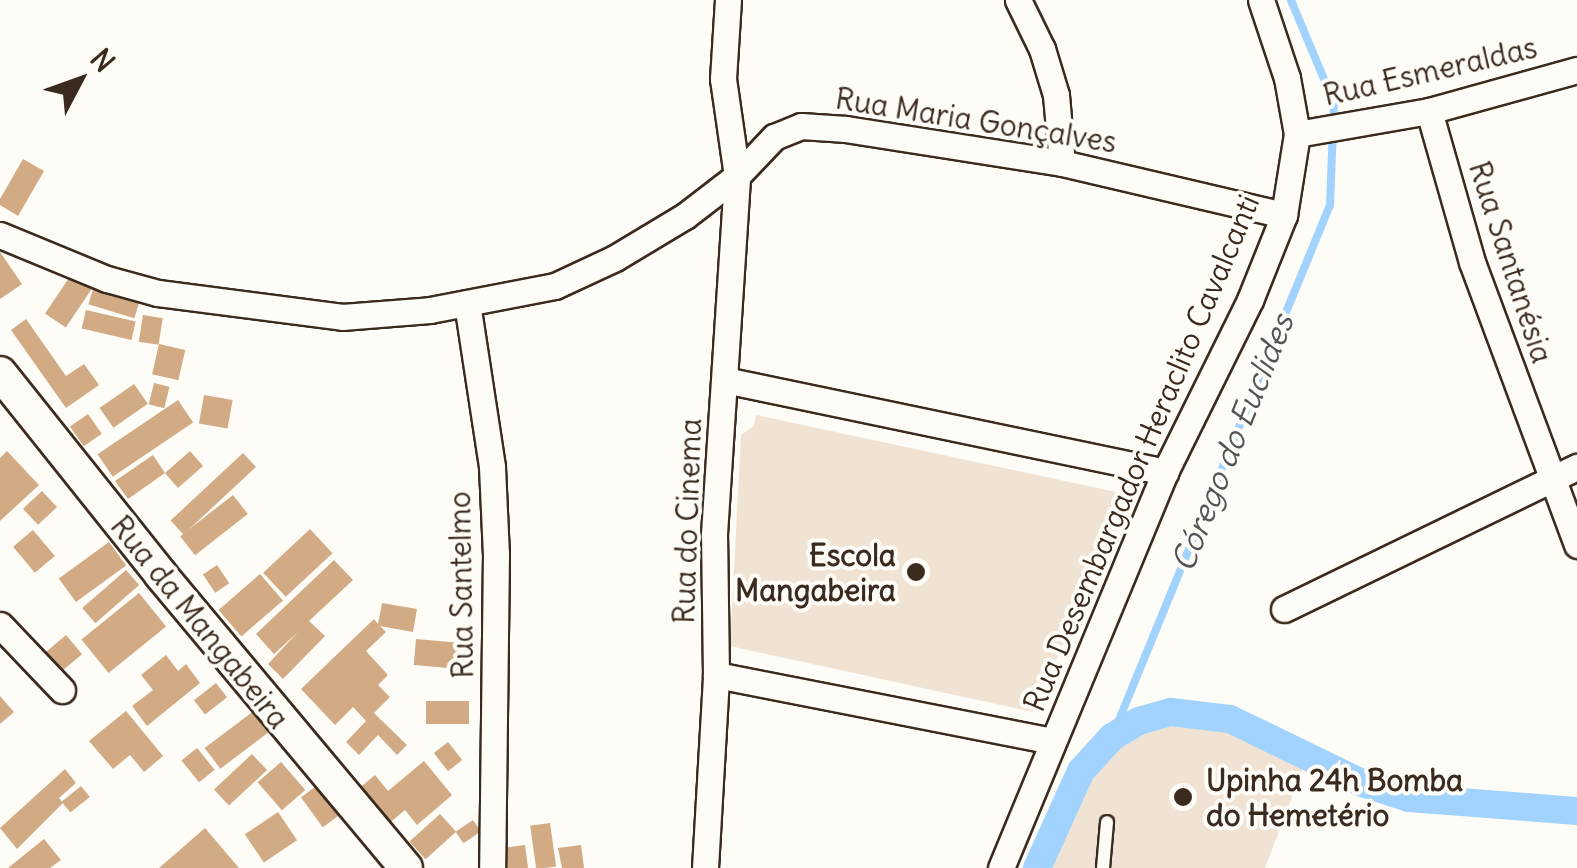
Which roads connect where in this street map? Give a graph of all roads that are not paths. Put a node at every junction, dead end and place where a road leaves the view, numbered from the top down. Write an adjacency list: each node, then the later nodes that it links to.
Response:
1 (728, 0): 8 (street, Rua do Cinema)
2 (1018, 0): 7 (street)
3 (1261, 0): 6 (street, Rua Desembargador Heraclito Cavalcanti)
4 (1577, 70): 5 (street, Rua Esmeraldas)
5 (1429, 111): 6 (street, Rua Esmeraldas); 16 (street, Rua Santanésia)
6 (1307, 132): 9 (street, Rua Desembargador Heraclito Cavalcanti)
7 (1062, 163): 8 (street, Rua Maria Gonçalves); 9 (street, Rua Maria Gonçalves)
8 (737, 176): 11 (street, Rua Maria Gonçalves); 13 (street, Rua do Cinema)
9 (1284, 215): 15 (street, Rua Desembargador Heraclito Cavalcanti)
10 (0, 235): 11 (street, Rua Maria Gonçalves)
11 (467, 302): 25 (street, Rua Santelmo)
12 (0, 373): 24 (street, Rua da Mangabeira)
13 (724, 380): 15 (street); 20 (street, Rua do Cinema)
14 (1577, 467): 16 (street)
15 (1165, 472): 22 (street, Rua Desembargador Heraclito Cavalcanti)
16 (1552, 478): 17 (street, Rua Santanésia); 18 (street)
17 (1577, 545)
18 (1284, 609)
19 (0, 625): 21 (street)
20 (716, 675): 22 (street); 26 (street, Rua do Cinema)
21 (62, 690)
22 (1052, 741): 27 (street, Rua Desembargador Heraclito Cavalcanti)
23 (1108, 822): 28 (lane)
24 (406, 868)
25 (492, 868)
26 (705, 868)
27 (1000, 868)
28 (1103, 868)

